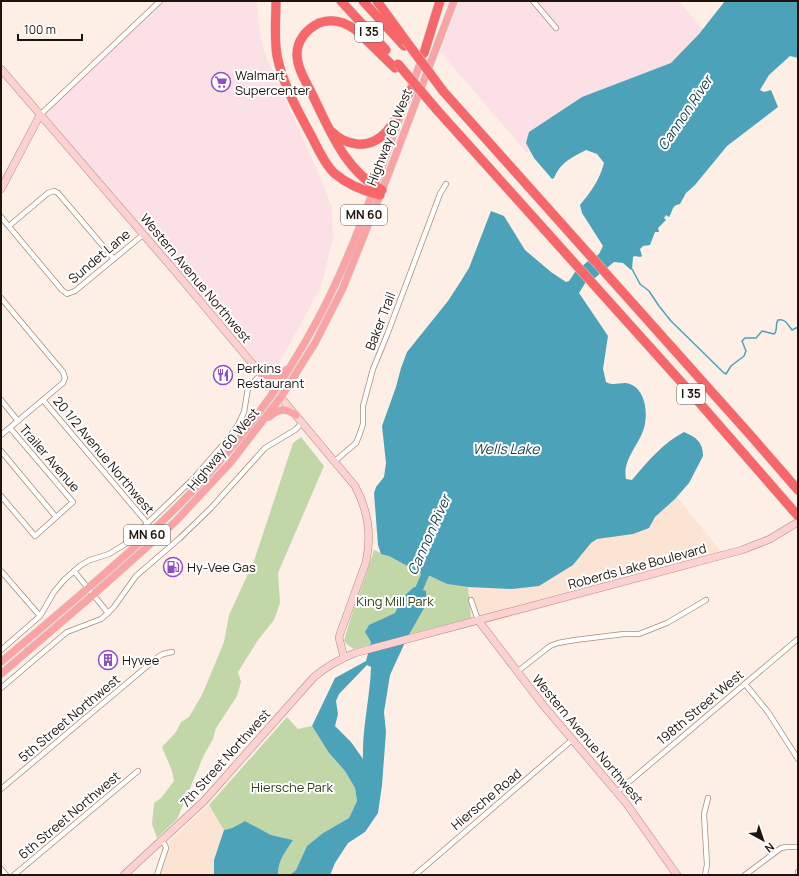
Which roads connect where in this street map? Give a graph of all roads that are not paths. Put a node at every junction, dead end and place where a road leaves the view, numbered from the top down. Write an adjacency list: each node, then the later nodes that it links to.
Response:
1 (160, 1): 16 (street)
2 (276, 1): 20 (highway)
3 (341, 1): 13 (highway, I 35)
4 (363, 1): 11 (highway, I 35)
5 (377, 1): 11 (highway)
6 (440, 1): 12 (highway)
7 (444, 1): 12 (main road, Highway 60 West / MN 60)
8 (454, 1): 20 (main road, Highway 60 West / MN 60)
9 (533, 1): 10 (street)
10 (556, 28)
11 (405, 44): 40 (highway, I 35, bridge)
12 (424, 53): 15 (main road, Highway 60 West / MN 60)
13 (396, 66): 17 (highway); 42 (highway, I 35, bridge)
14 (1, 69): 16 (street, Western Avenue Northwest)
15 (411, 89): 17 (highway); 20 (main road, Highway 60 West / MN 60)
16 (40, 115): 19 (street); 23 (street, Western Avenue Northwest)
17 (327, 124): 20 (highway)
18 (446, 184): 39 (street, Baker Trail)
19 (1, 189)
20 (377, 191): 26 (main road, Highway 60 West / MN 60); 29 (main road, Highway 60 West / MN 60)
21 (1, 217): 22 (street)
22 (9, 226): 24 (street); 24 (street, Sundet Lane)
23 (144, 234): 24 (street, Sundet Lane); 27 (street, Western Avenue Northwest)
24 (114, 258)
25 (1, 298): 31 (street)
26 (293, 362): 27 (main road); 28 (main road, Highway 60 West / MN 60)
27 (261, 374): 28 (street, Western Avenue Northwest); 45 (street)
28 (275, 390): 29 (street, Western Avenue Northwest); 48 (main road, Highway 60 West / MN 60)
29 (281, 397): 32 (street, Western Avenue Northwest); 36 (main road, Highway 60 West / MN 60)
30 (1, 400): 33 (street)
31 (43, 400): 33 (street); 45 (street, 20 1/2 Avenue Northwest)
32 (296, 415): 34 (street, Western Avenue Northwest); 36 (main road)
33 (18, 421): 35 (street)
34 (302, 423): 39 (street, Western Avenue Northwest); 52 (street)
35 (10, 428): 37 (street); 43 (street, Trailer Avenue)
36 (258, 428): 49 (main road, Highway 60 West / MN 60)
37 (1, 435)
38 (1, 450): 43 (street)
39 (335, 461): 58 (street, Western Avenue Northwest)
40 (798, 490)
41 (1, 496): 43 (street)
42 (798, 516)
43 (56, 517)
44 (798, 522): 54 (street, Roberds Lake Boulevard)
45 (148, 524): 47 (street)
46 (1, 570): 53 (street)
47 (74, 571): 48 (street); 53 (street)
48 (88, 588): 49 (street); 59 (main road, Highway 60 West / MN 60)
49 (93, 595): 52 (street); 61 (main road, Highway 60 West / MN 60)
50 (471, 600): 54 (street)
51 (706, 600): 60 (street)
52 (108, 613): 63 (street)
53 (40, 616): 56 (street)
54 (478, 620): 58 (street, 7th Street Northwest); 60 (street, Western Avenue Northwest)
55 (798, 639): 62 (street, 198th Street West)
56 (1, 650)
57 (172, 652): 67 (street, 5th Street Northwest)
58 (344, 657): 70 (street, 7th Street Northwest)
59 (1, 662)
60 (517, 672): 64 (street, Western Avenue Northwest)
61 (1, 674)
62 (745, 684): 65 (street); 68 (street, 198th Street West)
63 (1, 688)
64 (572, 740): 68 (street, Western Avenue Northwest); 78 (street, Hiersche Road)
65 (798, 759)
66 (138, 771): 75 (street, 6th Street Northwest)
67 (1, 789)
68 (617, 792): 79 (street, Western Avenue Northwest)
69 (708, 798): 80 (street)
70 (162, 841): 76 (street, 7th Street Northwest); 77 (street)
71 (798, 847): 81 (street)
72 (1, 869): 74 (street)
73 (798, 872): 82 (street)
74 (6, 875)
75 (14, 875)
76 (124, 875)
77 (157, 875)
78 (414, 875)
79 (677, 875)
80 (705, 875)
81 (745, 875)
82 (798, 875)

